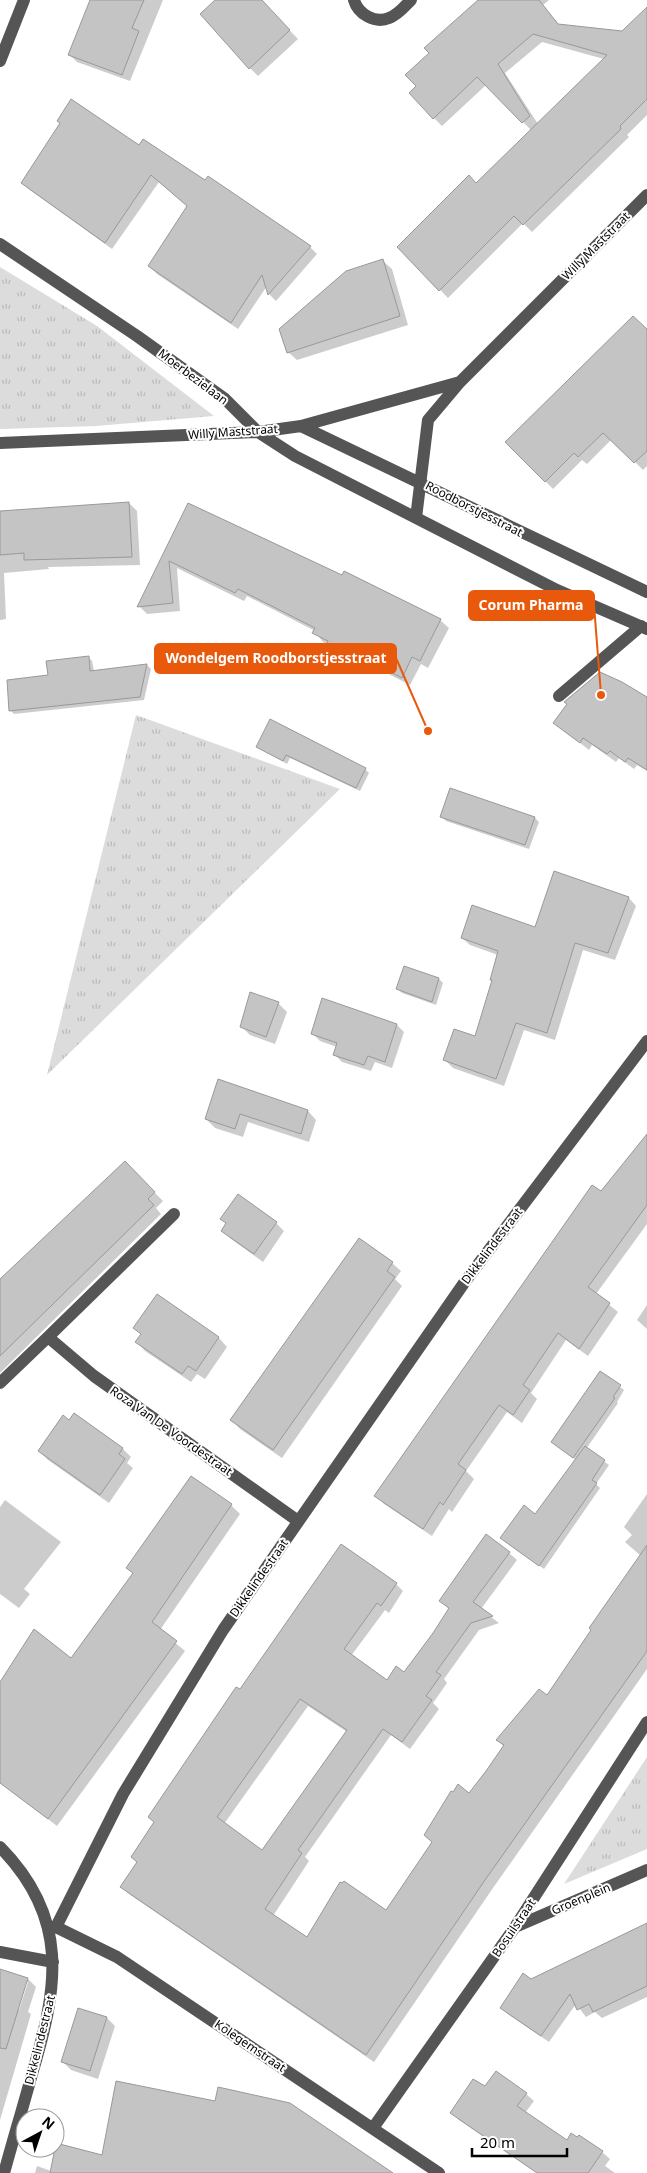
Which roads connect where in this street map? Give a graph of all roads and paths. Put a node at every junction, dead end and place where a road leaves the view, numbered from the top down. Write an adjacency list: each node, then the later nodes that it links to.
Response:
1 (24, 0): 4 (street)
2 (354, 0): 3 (street)
3 (411, 0)
4 (0, 60)
5 (647, 195): 7 (street, Willy Maststraat)
6 (0, 244): 9 (street, Moerbezielaan)
7 (460, 382): 8 (street, Willy Maststraat); 11 (street, Willy Maststraat)
8 (301, 426): 9 (street, Willy Maststraat); 11 (street, Roodborstjesstraat)
9 (258, 432): 10 (street, Willy Maststraat); 12 (street, Moerbezielaan)
10 (0, 443)
11 (419, 482): 12 (street, Willy Maststraat); 13 (street, Roodborstjesstraat)
12 (416, 518): 14 (street)
13 (647, 592)
14 (644, 627): 15 (street)
15 (559, 696)
16 (647, 1041): 20 (street, Dikkelindestraat)
17 (174, 1214): 18 (street)
18 (48, 1337): 19 (street); 20 (street, Roza Van De Voordestraat)
19 (0, 1383)
20 (298, 1521): 25 (street, Dikkelindestraat)
21 (647, 1722): 24 (street, Bosuilstraat)
22 (0, 1847): 25 (street)
23 (647, 1870): 24 (street, Groenplein)
24 (515, 1927): 28 (street, Bosuilstraat)
25 (52, 1929): 27 (street, Dikkelindestraat); 28 (street, Kolegemstraat)
26 (0, 1952): 27 (street)
27 (53, 1962): 29 (street, Dikkelindestraat)
28 (373, 2128): 30 (street, Kolegemstraat)
29 (4, 2173)
30 (440, 2173)

